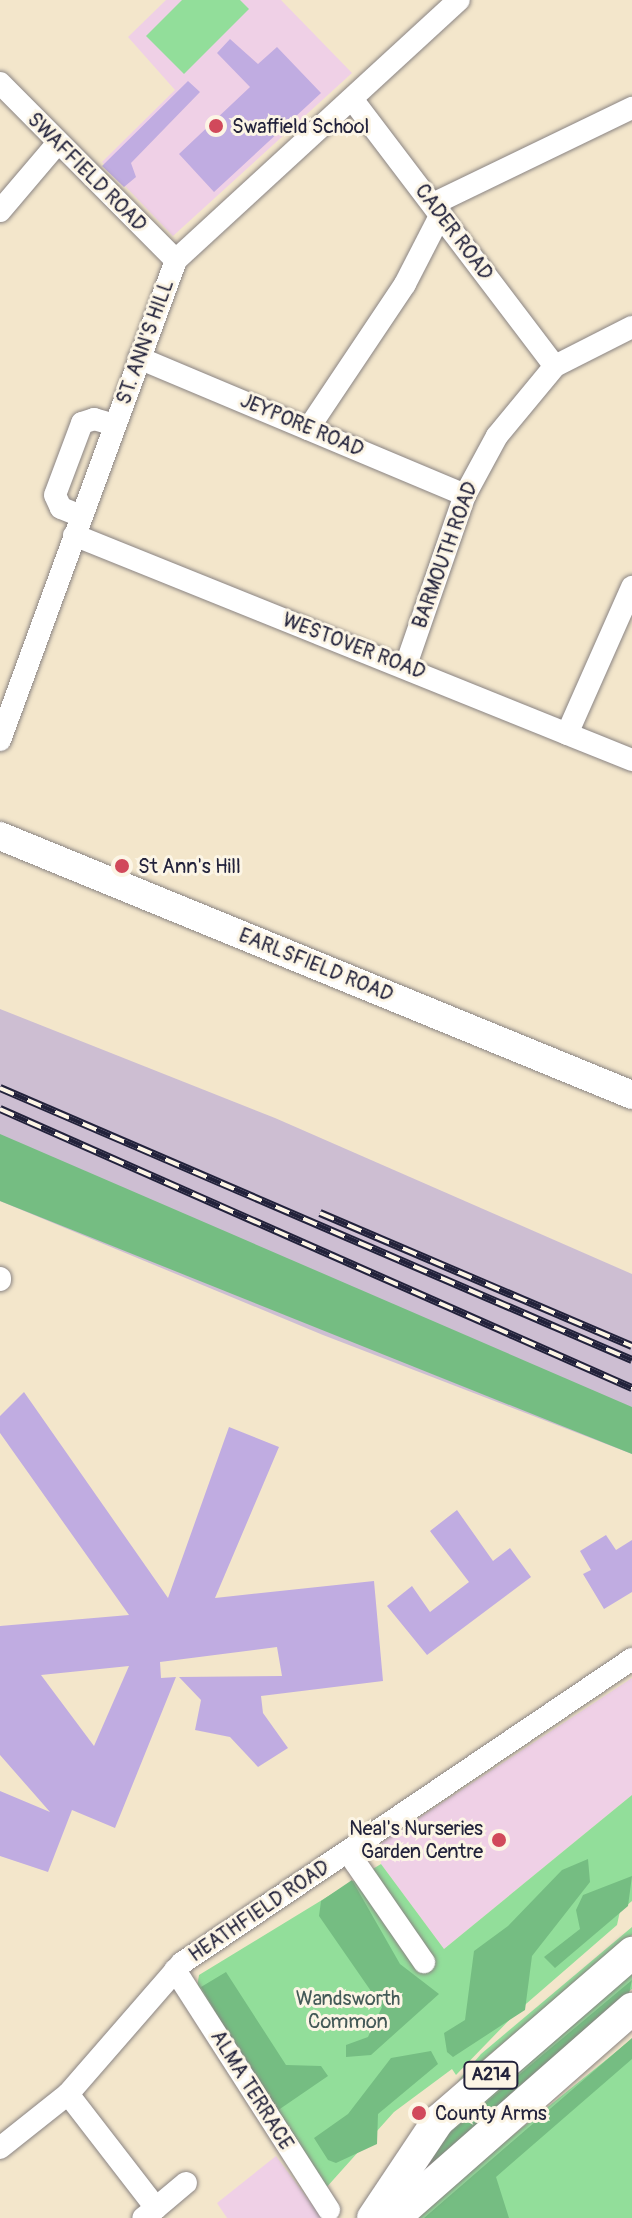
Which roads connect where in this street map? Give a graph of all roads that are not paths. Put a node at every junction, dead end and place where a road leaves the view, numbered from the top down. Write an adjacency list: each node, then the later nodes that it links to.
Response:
1 (459, 0): 3 (street, ST. ANN'S HILL)
2 (0, 83): 5 (street, SWAFFIELD ROAD)
3 (352, 99): 6 (street, CADER ROAD); 8 (street, ST. ANN'S HILL)
4 (632, 108): 6 (street)
5 (57, 144): 7 (street); 8 (street, SWAFFIELD ROAD)
6 (437, 209): 11 (street, CADER ROAD); 13 (street)
7 (0, 211)
8 (176, 260): 10 (street, ST. ANN'S HILL)
9 (632, 327): 11 (street, BARMOUTH ROAD)
10 (139, 358): 12 (street, ST. ANN'S HILL); 13 (street, JEYPORE ROAD)
11 (555, 366): 14 (street, BARMOUTH ROAD)
12 (115, 425): 15 (street, ST. ANN'S HILL); 15 (street)
13 (308, 429): 14 (street, JEYPORE ROAD)
14 (465, 495): 17 (street, BARMOUTH ROAD)
15 (77, 526): 17 (street, WESTOVER ROAD); 19 (street, ST. ANN'S HILL)
16 (632, 587): 18 (street)
17 (406, 665): 18 (street, WESTOVER ROAD)
18 (567, 734): 20 (street, WESTOVER ROAD)
19 (0, 740)
20 (632, 760)
21 (0, 836): 22 (main road, EARLSFIELD ROAD)
22 (632, 1095)
23 (632, 1659): 24 (street, HEATHFIELD ROAD)
24 (348, 1852): 26 (street); 27 (street, HEATHFIELD ROAD)
25 (632, 1953): 34 (highway, A214)
26 (424, 1962)
27 (175, 1970): 29 (street, HEATHFIELD ROAD); 32 (street, ALMA TERRACE)
28 (632, 2009): 35 (highway, A214)
29 (68, 2094): 30 (street, HEATHFIELD ROAD); 33 (street)
30 (0, 2148)
31 (186, 2183): 33 (street)
32 (329, 2210)
33 (150, 2213)
34 (373, 2218)
35 (394, 2218)

